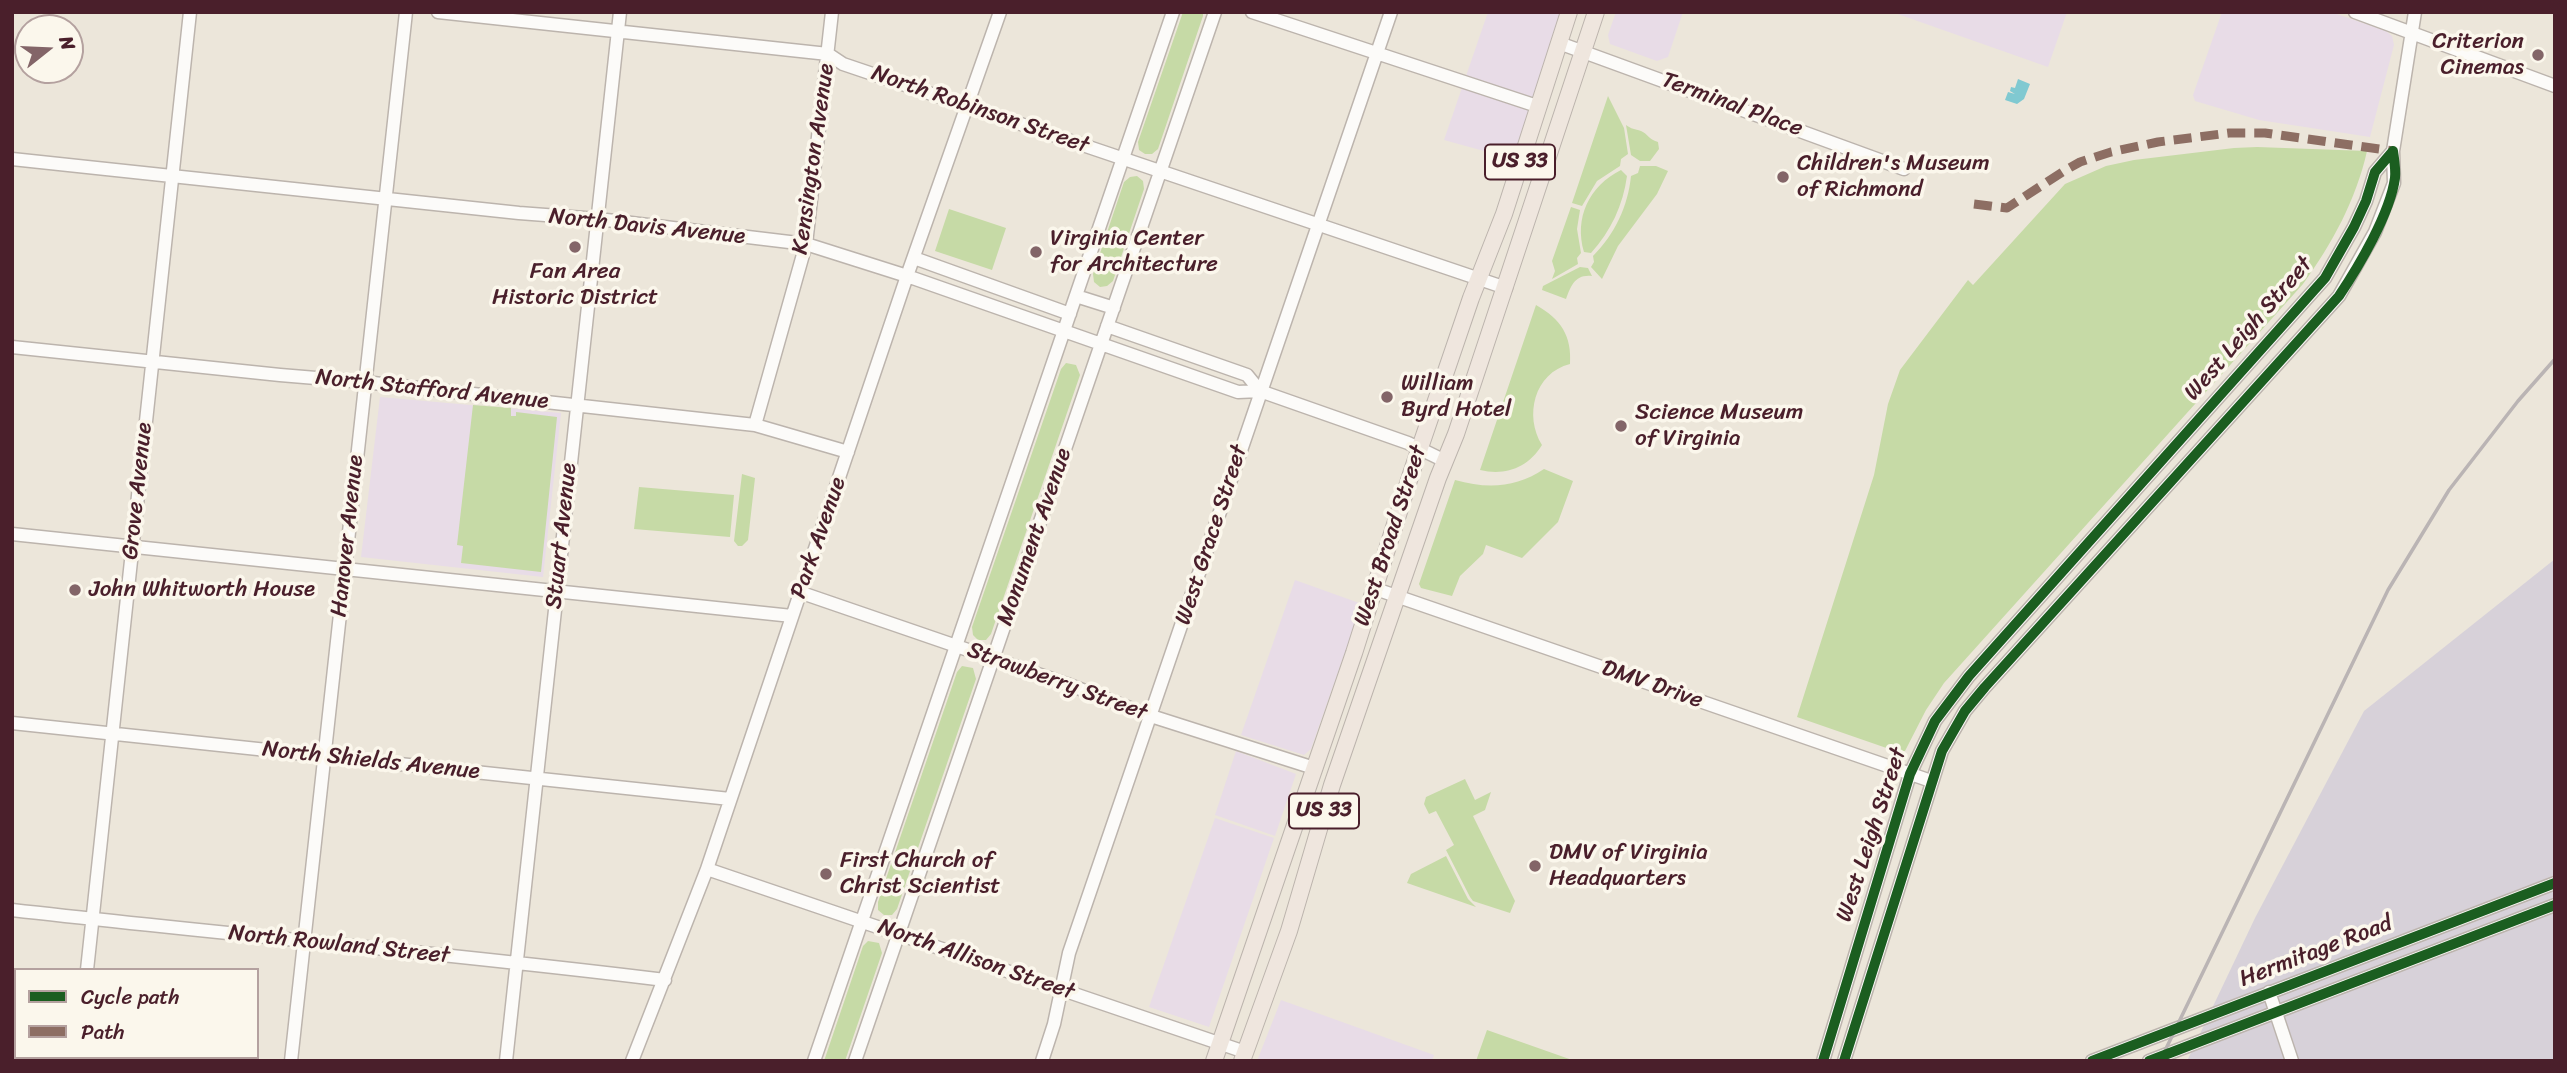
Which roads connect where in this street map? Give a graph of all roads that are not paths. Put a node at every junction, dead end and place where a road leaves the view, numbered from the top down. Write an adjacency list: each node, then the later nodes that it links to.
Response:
1 (190, 12): 29 (street, Grove Avenue)
2 (406, 12): 30 (street, Hanover Avenue)
3 (438, 12): 15 (street, North Robinson Street)
4 (620, 12): 15 (street, Stuart Avenue)
5 (832, 12): 20 (street, Kensington Avenue)
6 (1000, 12): 22 (street, Park Avenue)
7 (1173, 12): 26 (street, Monument Avenue)
8 (1215, 12): 28 (street, Monument Avenue)
9 (1252, 12): 19 (street)
10 (1391, 12): 19 (street, West Grace Street)
11 (1569, 12): 17 (main road, West Broad Street / US 33)
12 (1596, 12): 18 (main road, West Broad Street / US 33)
13 (2355, 12): 16 (street)
14 (2415, 12): 16 (street, West Leigh Street)
15 (618, 30): 20 (street, North Robinson Street); 31 (street, Stuart Avenue)
16 (2413, 34): 21 (street); 24 (street, West Leigh Street)
17 (1559, 43): 18 (street, Terminal Place); 23 (main road, West Broad Street / US 33)
18 (1583, 51): 27 (street, Terminal Place); 37 (main road, West Broad Street / US 33)
19 (1377, 53): 23 (street); 32 (street, West Grace Street)
20 (828, 54): 22 (street, North Robinson Street); 33 (street, Kensington Avenue)
21 (2555, 86)
22 (967, 106): 26 (street, North Robinson Street); 34 (street, Park Avenue)
23 (1537, 106): 36 (main road, West Broad Street / US 33)
24 (2393, 151): 68 (street, West Leigh Street); 70 (street, West Leigh Street)
25 (12, 159): 29 (street, North Davis Avenue)
26 (1123, 159): 28 (street, North Robinson Street); 38 (street, Monument Avenue)
27 (1905, 169)
28 (1160, 172): 32 (street, North Robinson Street); 39 (street, Monument Avenue)
29 (172, 176): 30 (street, North Davis Avenue); 45 (street, Grove Avenue)
30 (387, 199): 31 (street, North Davis Avenue); 46 (street, Hanover Avenue)
31 (598, 219): 33 (street, North Davis Avenue); 48 (street, Stuart Avenue)
32 (1317, 226): 36 (street, North Robinson Street); 47 (street, West Grace Street)
33 (806, 244): 35 (street, North Davis Avenue); 49 (street, Kensington Avenue)
34 (914, 258): 35 (street, Park Avenue); 40 (street)
35 (907, 276): 42 (street, North Davis Avenue); 51 (street, Park Avenue)
36 (1479, 280): 37 (street, North Robinson Street); 50 (main road, West Broad Street / US 33)
37 (1506, 288): 52 (main road, West Broad Street / US 33)
38 (1076, 296): 39 (street); 40 (street, Monument Avenue)
39 (1114, 308): 41 (street, Monument Avenue)
40 (1070, 314): 42 (street, Monument Avenue)
41 (1107, 326): 43 (street, Monument Avenue); 47 (street, North Davis Avenue)
42 (1063, 332): 43 (street, North Davis Avenue); 61 (street, Monument Avenue)
43 (1101, 346): 47 (street, North Davis Avenue); 62 (street, Monument Avenue)
44 (12, 347): 45 (street, North Stafford Avenue)
45 (152, 362): 46 (street, North Stafford Avenue); 54 (street, Grove Avenue)
46 (364, 382): 48 (street, North Stafford Avenue); 55 (street, Hanover Avenue)
47 (1260, 391): 50 (street, North Davis Avenue); 63 (street, West Grace Street)
48 (577, 405): 49 (street, North Stafford Avenue); 57 (street, Stuart Avenue)
49 (755, 425): 51 (street, North Stafford Avenue)
50 (1420, 449): 52 (street, North Davis Avenue); 56 (main road, West Broad Street / US 33)
51 (848, 452): 58 (street, Park Avenue)
52 (1445, 461): 59 (main road, West Broad Street / US 33)
53 (12, 534): 54 (street)
54 (132, 548): 55 (street); 65 (street, Grove Avenue)
55 (345, 569): 57 (street); 66 (street, Hanover Avenue)
56 (1373, 588): 59 (street, DMV Drive); 67 (main road, West Broad Street / US 33)
57 (556, 591): 60 (street); 69 (street, Stuart Avenue)
58 (802, 593): 60 (street, Park Avenue); 61 (street, Strawberry Street)
59 (1396, 597): 68 (street, DMV Drive); 87 (main road, West Broad Street / US 33)
60 (792, 616): 71 (street, Park Avenue)
61 (956, 646): 62 (street, Strawberry Street); 77 (street, Monument Avenue)
62 (993, 659): 63 (street, Strawberry Street); 78 (street, Monument Avenue)
63 (1151, 716): 67 (street, Strawberry Street); 83 (street, West Grace Street)
64 (12, 723): 65 (street, North Shields Avenue)
65 (113, 734): 66 (street, North Shields Avenue); 76 (street, Grove Avenue)
66 (326, 756): 69 (street, North Shields Avenue); 79 (street, Hanover Avenue)
67 (1314, 768): 86 (main road, West Broad Street / US 33)
68 (1910, 774): 70 (street, DMV Drive); 95 (street, West Leigh Street)
69 (536, 779): 71 (street, North Shields Avenue); 80 (street, Stuart Avenue)
70 (1931, 781): 96 (street, West Leigh Street)
71 (730, 799): 72 (street, Park Avenue)
72 (707, 869): 77 (street, North Allison Street); 82 (street, Park Avenue)
73 (2551, 884): 74 (street); 84 (street, Hermitage Road)
74 (2555, 905): 85 (street, Hermitage Road)
75 (12, 910): 76 (street, North Rowland Street)
76 (93, 919): 79 (street, North Rowland Street); 81 (street, Grove Avenue)
77 (862, 921): 78 (street, North Allison Street); 91 (street, Monument Avenue)
78 (899, 934): 83 (street, North Allison Street); 92 (street, Monument Avenue)
79 (304, 939): 80 (street, North Rowland Street); 88 (street, Hanover Avenue)
80 (517, 963): 82 (street, North Rowland Street); 89 (street, Stuart Avenue)
81 (88, 968)
82 (665, 979): 90 (street, Park Avenue)
83 (1061, 989): 86 (street, North Allison Street); 93 (street, West Grace Street)
84 (2269, 992): 85 (street); 97 (street, Hermitage Road)
85 (2276, 1012): 98 (street, Hermitage Road); 99 (street)
86 (1220, 1043): 87 (street, North Allison Street); 94 (main road, West Broad Street / US 33)
87 (1243, 1056)
88 (291, 1061)
89 (506, 1061)
90 (632, 1061)
91 (814, 1061)
92 (855, 1061)
93 (1042, 1061)
94 (1214, 1061)
95 (1824, 1061)
96 (1844, 1061)
97 (2092, 1061)
98 (2149, 1061)
99 (2292, 1061)

